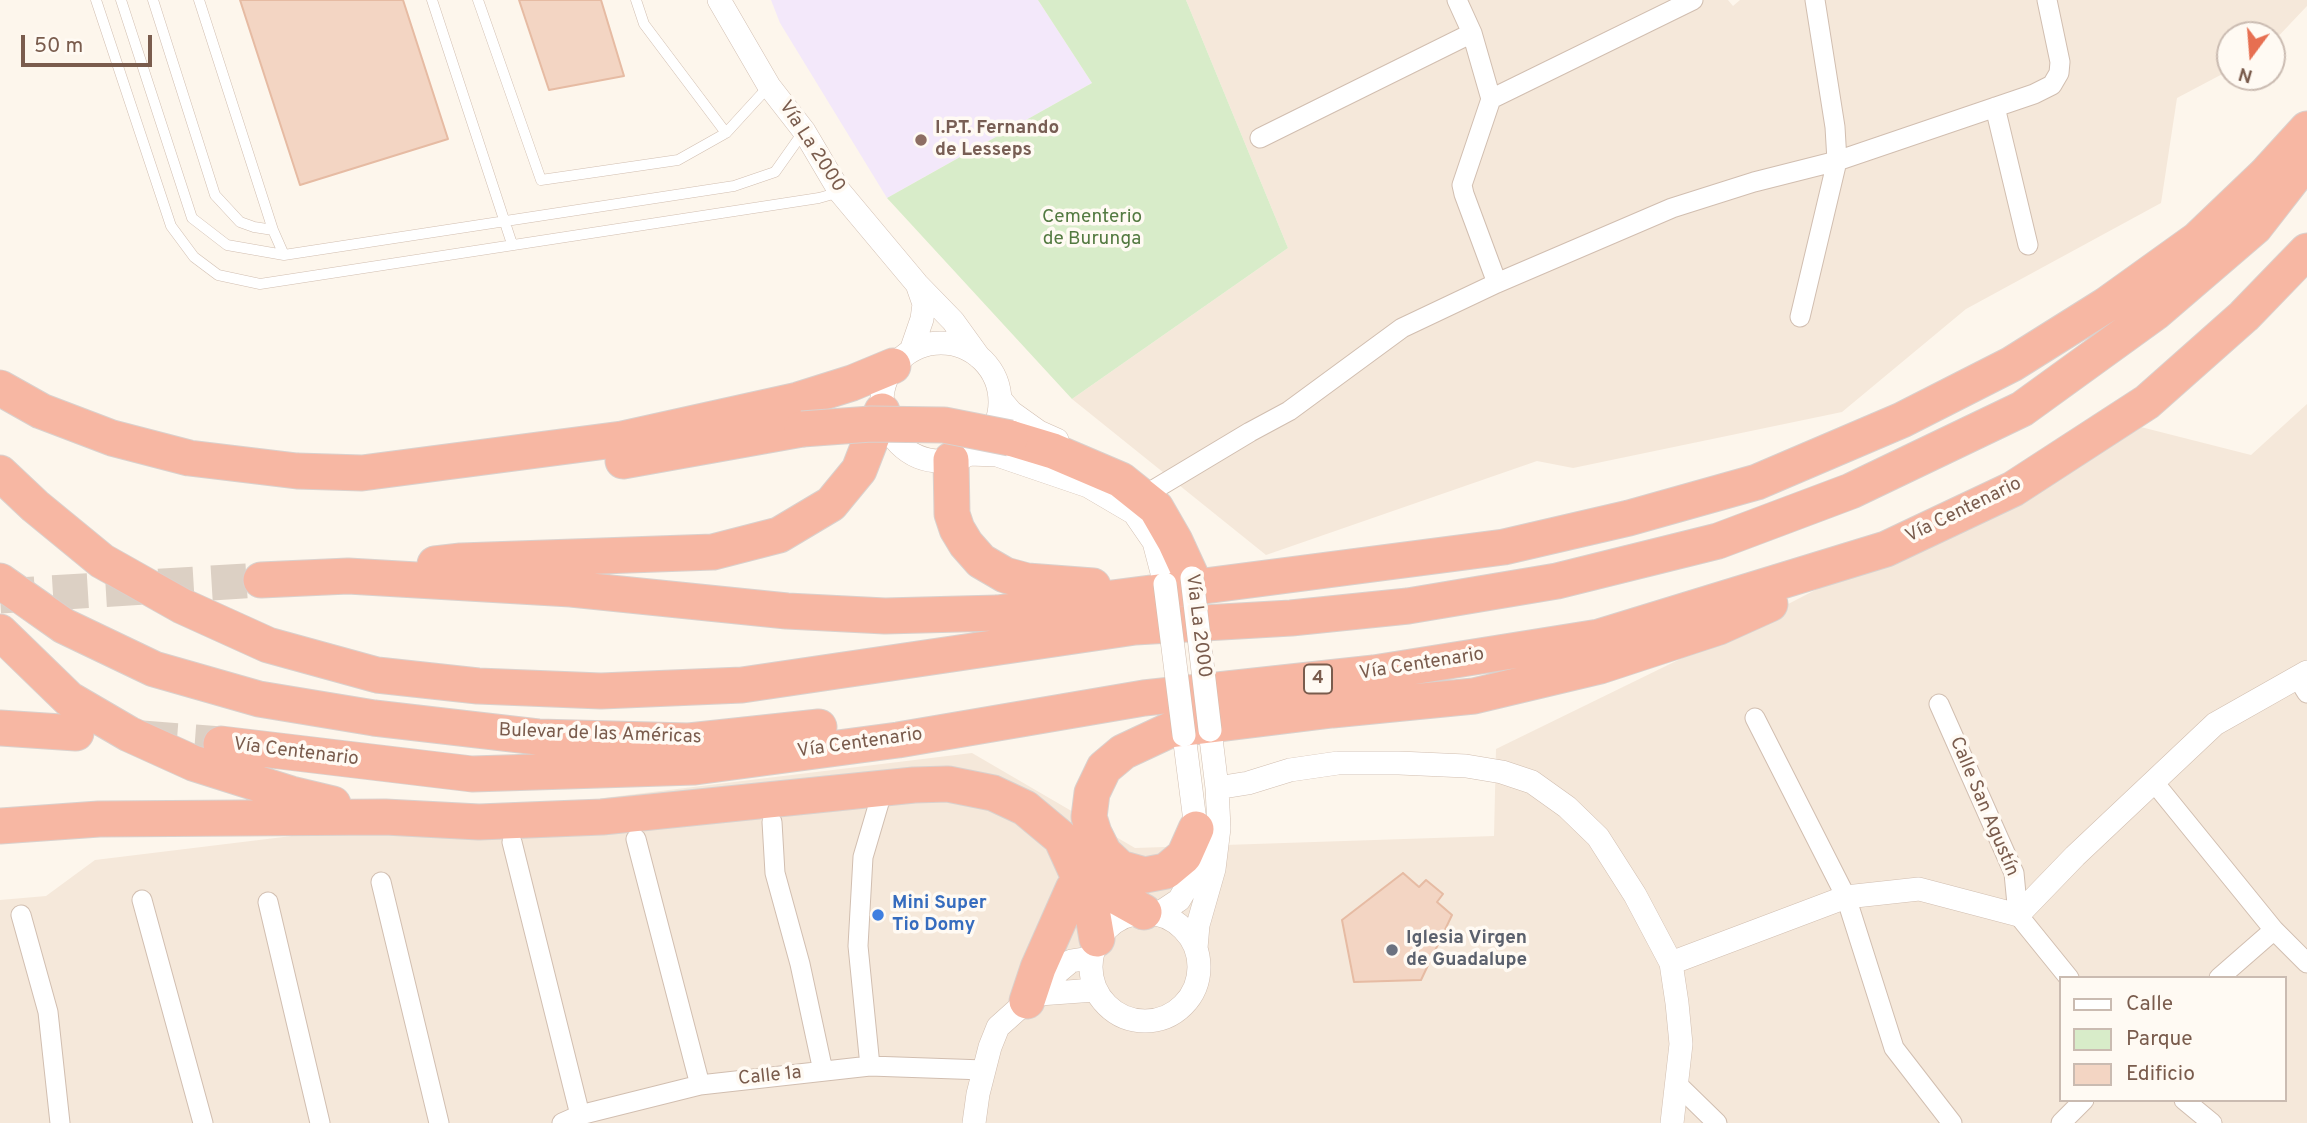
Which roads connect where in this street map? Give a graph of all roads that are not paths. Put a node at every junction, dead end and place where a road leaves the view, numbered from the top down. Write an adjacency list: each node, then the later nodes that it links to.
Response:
1 (96, 0): 26 (lane)
2 (121, 0): 29 (lane)
3 (153, 0): 25 (lane)
4 (199, 0): 25 (lane)
5 (432, 0): 24 (lane)
6 (478, 0): 19 (lane)
7 (636, 0): 19 (lane)
8 (719, 0): 14 (street, Vía La 2000)
9 (1457, 0): 13 (street)
10 (1693, 0): 15 (street)
11 (1815, 0): 22 (street)
12 (2047, 0): 16 (street)
13 (1472, 33): 15 (street); 20 (street)
14 (769, 86): 18 (street, Vía La 2000); 19 (lane)
15 (1491, 99): 30 (street)
16 (1995, 107): 22 (street); 27 (street)
17 (2307, 129): 46 (highway)
18 (804, 131): 23 (street, Vía La 2000); 24 (lane)
19 (726, 133)
20 (1260, 138)
21 (2307, 160): 39 (highway)
22 (1837, 161): 30 (street); 32 (street)
23 (841, 192): 26 (lane); 31 (street, Vía La 2000)
24 (504, 220): 26 (lane); 29 (lane)
25 (273, 230): 29 (lane)
26 (512, 244)
27 (2028, 245)
28 (2307, 251): 42 (highway, Vía Centenario / 4)
29 (284, 254)
30 (1497, 283): 41 (street)
31 (918, 284): 33 (street, Vía La 2000); 34 (street)
32 (1800, 317)
33 (979, 357): 34 (street); 36 (street)
34 (902, 358): 37 (street); 40 (highway)
35 (0, 388): 40 (highway)
36 (1000, 400): 38 (street); 41 (street, Vía La 2000)
37 (882, 411): 38 (street); 43 (highway)
38 (960, 457): 46 (street, Vía La 2000); 46 (highway)
39 (0, 473)
40 (362, 473): 46 (highway, bridge)
41 (1150, 492): 46 (street, Vía La 2000)
42 (1886, 549): 49 (highway, Vía Centenario / 4); 64 (highway)
43 (348, 576): 44 (highway); 46 (highway)
44 (261, 580)
45 (0, 581): 49 (highway, Bulevar de las Américas)
46 (1170, 585): 56 (street, Vía La 2000, bridge); 61 (street, Vía La 2000, bridge)
47 (0, 632): 58 (highway)
48 (2304, 681): 55 (street)
49 (1144, 698): 54 (highway, Vía Centenario / 4)
50 (1939, 704): 72 (street, Calle San Agustín)
51 (1755, 718): 67 (street)
52 (0, 728): 53 (highway)
53 (76, 733)
54 (221, 744)
55 (2153, 782): 72 (street); 73 (street)
56 (1217, 788): 74 (street, Vía La 2000); 76 (street)
57 (881, 796): 82 (street)
58 (385, 817): 60 (highway); 65 (highway)
59 (772, 822): 84 (street)
60 (0, 826)
61 (1196, 830): 64 (highway); 70 (street, Vía La 2000)
62 (636, 839): 85 (street)
63 (512, 842): 89 (street)
64 (1104, 853): 70 (highway)
65 (1080, 878): 75 (highway); 81 (highway)
66 (381, 882): 93 (street)
67 (1846, 897): 72 (street); 76 (street); 97 (street)
68 (142, 900): 91 (street)
69 (268, 902): 92 (street)
70 (1151, 913): 74 (street); 75 (street)
71 (21, 915): 90 (street)
72 (2018, 915): 78 (street)
73 (2274, 930): 77 (street); 79 (street)
74 (1196, 948): 80 (street)
75 (1094, 949): 80 (street); 81 (street)
76 (1671, 963): 86 (street)
77 (2307, 963)
78 (2067, 976)
79 (2221, 976)
80 (1095, 990): 81 (street)
81 (1033, 998): 83 (street)
82 (870, 1066): 83 (street, Calle 1a); 84 (street, Calle 1a)
83 (984, 1070): 94 (street)
84 (823, 1071): 85 (street, Calle 1a)
85 (700, 1085): 89 (street, Calle 1a)
86 (1678, 1085): 95 (street); 96 (street)
87 (2082, 1102): 98 (street)
88 (2186, 1102): 99 (street)
89 (571, 1119)
90 (60, 1123)
91 (203, 1123)
92 (320, 1123)
93 (439, 1123)
94 (974, 1123)
95 (1672, 1123)
96 (1717, 1123)
97 (1952, 1123)
98 (2061, 1123)
99 (2212, 1123)

